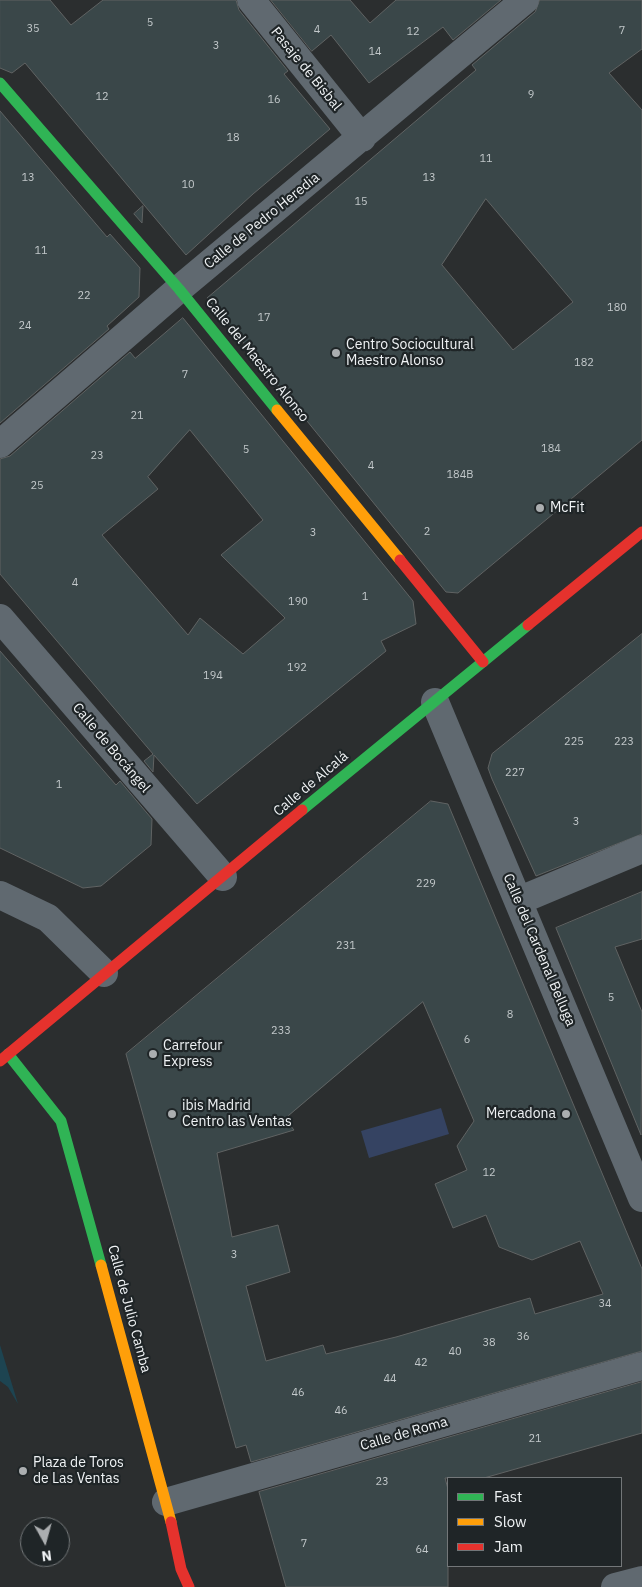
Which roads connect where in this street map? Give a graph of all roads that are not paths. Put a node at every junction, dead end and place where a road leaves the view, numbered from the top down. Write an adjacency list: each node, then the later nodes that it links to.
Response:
1 (251, 0): 4 (street, Pasaje de Bisbal)
2 (526, 0): 4 (street, Calle de Pedro Heredia)
3 (0, 83): 5 (street, Calle del Maestro Alonso)
4 (362, 138): 5 (street, Calle de Pedro Heredia)
5 (179, 289): 6 (street, Calle de Pedro Heredia); 9 (street, Calle del Maestro Alonso)
6 (0, 444)
7 (642, 532): 9 (street, Calle de Alcalá)
8 (0, 618): 12 (street, Calle de Bocángel)
9 (483, 662): 10 (street, Calle de Alcalá)
10 (435, 702): 12 (street, Calle de Alcalá); 14 (street, Calle del Cardenal Belluga)
11 (642, 849): 14 (street)
12 (223, 877): 15 (street, Calle de Alcalá)
13 (0, 895): 15 (street)
14 (518, 901): 17 (street, Calle del Cardenal Belluga)
15 (104, 973): 16 (street, Calle de Alcalá)
16 (4, 1057): 20 (street, Calle de Julio Camba)
17 (632, 1142): 18 (street, Calle del Cardenal Belluga)
18 (642, 1198)
19 (642, 1366): 20 (street, Calle de Roma)
20 (166, 1502): 22 (street, Calle de Julio Camba)
21 (642, 1580): 23 (street)
22 (189, 1587)
23 (615, 1587)

